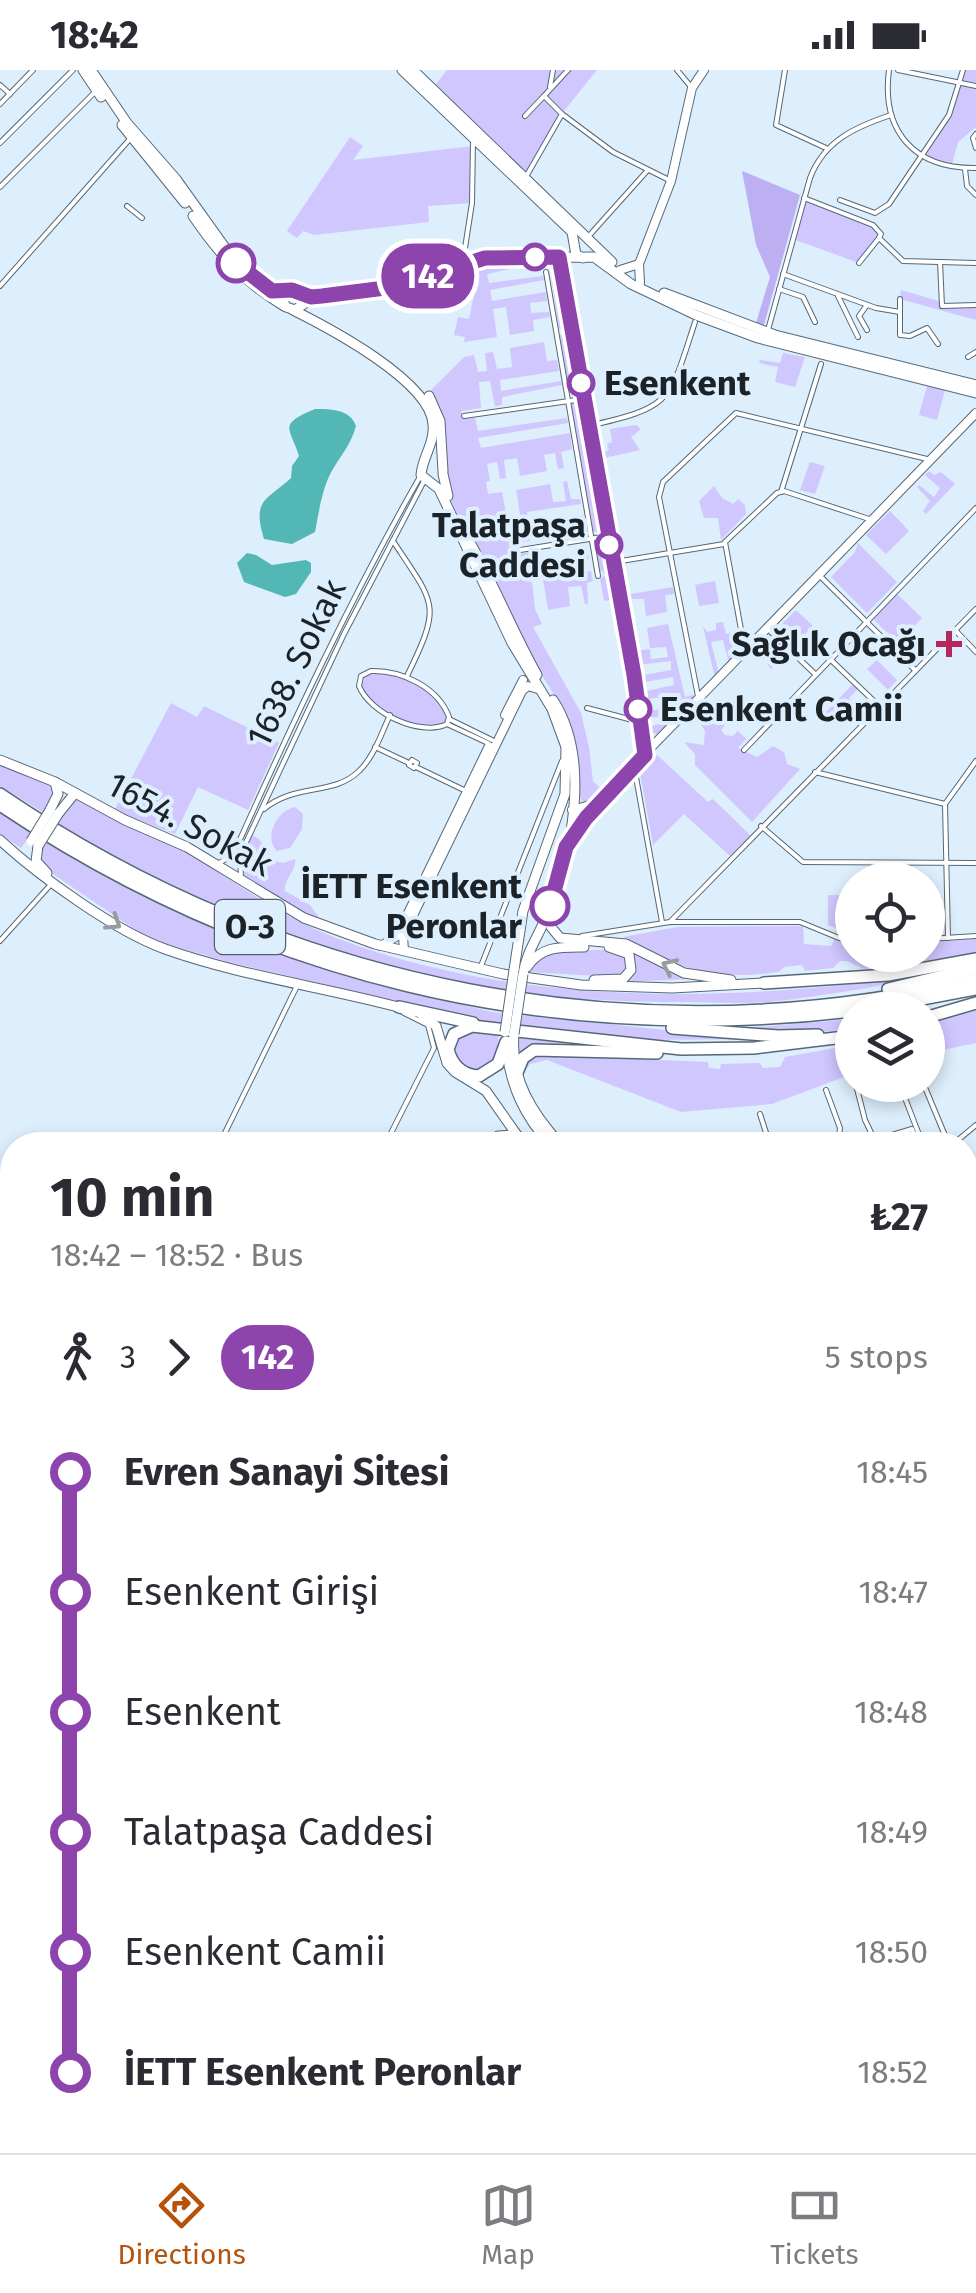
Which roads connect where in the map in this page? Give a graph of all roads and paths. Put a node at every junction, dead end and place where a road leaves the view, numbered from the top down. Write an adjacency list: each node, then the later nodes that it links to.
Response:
1 (33, 70): 21 (street)
2 (73, 70): 30 (street)
3 (83, 70): 20 (main road)
4 (92, 70): 38 (main road)
5 (402, 70): 29 (main road)
6 (412, 70): 37 (main road)
7 (553, 70): 18 (street)
8 (568, 70): 18 (street)
9 (677, 70): 19 (street)
10 (704, 70): 19 (street)
11 (785, 70): 31 (street)
12 (890, 70): 25 (street)
13 (901, 70): 15 (street)
14 (963, 70): 15 (street)
15 (960, 80): 17 (street); 33 (street)
16 (0, 85): 21 (street)
17 (976, 86)
18 (550, 88): 22 (street)
19 (692, 88): 39 (street)
20 (97, 90): 28 (main road); 40 (street)
21 (10, 94): 23 (street)
22 (544, 96): 24 (street); 26 (street)
23 (0, 104)
24 (562, 114): 36 (street); 37 (street)
25 (891, 115): 31 (street); 33 (street)
26 (525, 116)
27 (976, 134): 32 (street)
28 (131, 137): 38 (main road); 60 (street)
29 (472, 137): 37 (main road); 54 (street)
30 (0, 143)
31 (827, 148): 42 (street)
32 (976, 148)
33 (921, 158): 34 (street); 43 (street)
34 (966, 168): 35 (street); 41 (street)
35 (976, 168)
36 (647, 171): 39 (street); 46 (street)
37 (522, 179): 46 (main road); 49 (main road)
38 (173, 181): 48 (main road)
39 (671, 181): 55 (street)
40 (2, 182)
41 (976, 196)
42 (804, 198): 47 (street); 58 (street)
43 (840, 200)
44 (127, 206): 45 (street)
45 (142, 218)
46 (587, 238): 49 (main road)
47 (879, 238): 51 (street); 53 (street)
48 (218, 246): 62 (main road); 68 (main road)
49 (587, 253): 50 (main road); 56 (main road); 71 (main road)
50 (559, 257): 54 (main road); 74 (street)
51 (940, 262): 52 (street); 67 (street)
52 (976, 262)
53 (859, 263)
54 (462, 264): 64 (main road)
55 (639, 264): 56 (street); 59 (street)
56 (620, 270): 59 (main road)
57 (546, 272): 75 (street)
58 (784, 274): 61 (street); 63 (street)
59 (640, 283): 76 (main road)
60 (0, 286)
61 (779, 289): 72 (street); 76 (street)
62 (294, 291): 64 (main road); 68 (main road); 68 (main road)
63 (838, 294): 66 (street); 77 (street)
64 (322, 296): 68 (main road); 70 (main road)
65 (900, 299): 69 (street)
66 (867, 305): 69 (street); 73 (street)
67 (976, 305)
68 (295, 307): 70 (main road); 91 (main road)
69 (900, 312): 78 (street)
70 (318, 316): 92 (main road)
71 (697, 318): 76 (main road); 88 (street)
72 (815, 322)
73 (866, 330)
74 (572, 331): 75 (street); 84 (street)
75 (557, 334): 85 (street)
76 (766, 336): 82 (main road); 83 (main road)
77 (858, 336)
78 (938, 344)
79 (976, 352): 80 (street)
80 (968, 357)
81 (821, 364): 89 (street)
82 (976, 385)
83 (976, 394)
84 (584, 399): 85 (street); 88 (street)
85 (568, 401): 87 (street); 99 (street)
86 (976, 414): 90 (street)
87 (464, 416)
88 (588, 426): 98 (street)
89 (800, 427): 90 (street); 94 (street); 103 (street)
90 (931, 460): 96 (street)
91 (426, 462): 92 (main road); 93 (main road)
92 (443, 472): 93 (main road); 117 (main road)
93 (426, 480): 97 (street, 1638. Sokak); 100 (street, 1638. Sokak); 117 (main road)
94 (781, 492): 96 (street); 101 (street)
95 (976, 508): 108 (street)
96 (872, 520): 105 (street)
97 (388, 533): 100 (street); 150 (street, 1638. Sokak)
98 (608, 536): 99 (street); 104 (street)
99 (592, 538): 102 (street); 106 (street)
100 (392, 539): 116 (street); 143 (street, 1638. Sokak)
101 (724, 544): 103 (street); 111 (street)
102 (514, 552)
103 (670, 553): 104 (street); 118 (street)
104 (612, 562): 123 (street)
105 (819, 575): 108 (street); 109 (street)
106 (598, 576)
107 (976, 608): 110 (street)
108 (866, 622): 113 (street); 114 (street)
109 (768, 629): 111 (street); 115 (street)
110 (955, 630): 112 (street); 114 (street)
111 (751, 646): 118 (street)
112 (976, 652)
113 (830, 659): 115 (street); 119 (street)
114 (916, 670): 119 (street)
115 (816, 675): 126 (street)
116 (406, 678): 121 (street); 122 (street)
117 (534, 681): 124 (street); 124 (street); 130 (main road); 130 (main road)
118 (698, 700): 127 (street)
119 (880, 706): 132 (street)
120 (587, 708): 123 (street)
121 (390, 715): 122 (street); 125 (street)
122 (448, 721): 124 (street)
123 (640, 722): 127 (street)
124 (493, 743): 136 (street)
125 (375, 748): 136 (street); 143 (street)
126 (744, 750)
127 (645, 755): 131 (street)
128 (0, 760): 135 (main road, 1654. Sokak)
129 (976, 761): 139 (street)
130 (567, 764): 133 (street); 134 (main road); 141 (main road)
131 (634, 766): 141 (street); 148 (street); 157 (street)
132 (815, 772): 139 (street); 145 (street)
133 (556, 776): 134 (street); 170 (street)
134 (568, 778): 144 (main road)
135 (55, 782): 138 (main road, 1654. Sokak); 142 (main road)
136 (470, 793): 164 (street); 167 (street)
137 (0, 794): 179 (highway, O-3)
138 (76, 794): 142 (main road); 150 (main road, 1654. Sokak)
139 (945, 804): 151 (street)
140 (0, 806): 182 (highway, O-3)
141 (578, 808): 144 (main road); 148 (main road)
142 (54, 812): 147 (main road, bridge)
143 (260, 812): 153 (street, 1638. Sokak)
144 (556, 823): 155 (main road)
145 (760, 826): 151 (street); 158 (street)
146 (3, 843): 147 (main road); 152 (main road)
147 (34, 844): 154 (main road)
148 (566, 847): 156 (main road)
149 (976, 862): 151 (street)
150 (212, 863): 153 (main road, 1654. Sokak)
151 (946, 863): 162 (street)
152 (53, 882): 154 (main road); 163 (street)
153 (242, 882): 164 (main road, 1654. Sokak)
154 (70, 893): 174 (main road, one-way to 174)
155 (523, 911): 156 (main road); 165 (main road)
156 (548, 918): 157 (street); 166 (main road); 173 (main road, one-way to 156)
157 (662, 922): 158 (street)
158 (670, 922): 159 (street)
159 (835, 936)
160 (976, 936): 162 (street)
161 (945, 938): 162 (street)
162 (948, 938)
163 (0, 940)
164 (381, 946): 167 (main road, 1654. Sokak)
165 (516, 950): 166 (main road); 171 (main road)
166 (530, 950): 171 (main road)
167 (404, 952): 170 (main road, 1654. Sokak)
168 (976, 959): 173 (highway)
169 (976, 968): 179 (highway)
170 (480, 970): 171 (main road, 1654. Sokak)
171 (522, 974): 171 (main road); 173 (main road); 183 (main road, bridge)
172 (976, 978): 179 (highway, O-3)
173 (764, 983)
174 (298, 984): 178 (main road); 195 (street)
175 (976, 989): 176 (highway)
176 (945, 995)
177 (976, 1003): 181 (highway)
178 (392, 1006): 183 (highway); 187 (main road); 188 (street)
179 (798, 1007)
180 (835, 1012): 182 (highway, O-3)
181 (945, 1012)
182 (604, 1018): 184 (highway)
183 (506, 1034): 183 (highway); 186 (highway); 189 (main road); 199 (main road)
184 (835, 1034)
185 (835, 1037): 186 (highway)
186 (681, 1049): 189 (highway)
187 (447, 1063): 188 (street); 198 (main road)
188 (427, 1066): 196 (street)
189 (516, 1075): 200 (main road)
190 (826, 1090): 202 (street)
191 (860, 1102): 203 (street)
192 (906, 1102): 204 (street)
193 (932, 1102): 205 (street)
194 (760, 1114): 201 (street)
195 (225, 1132)
196 (392, 1132)
197 (503, 1132): 198 (main road)
198 (515, 1132)
199 (541, 1132)
200 (550, 1132)
201 (766, 1132)
202 (840, 1132)
203 (871, 1132)
204 (916, 1132)
205 (945, 1132)

